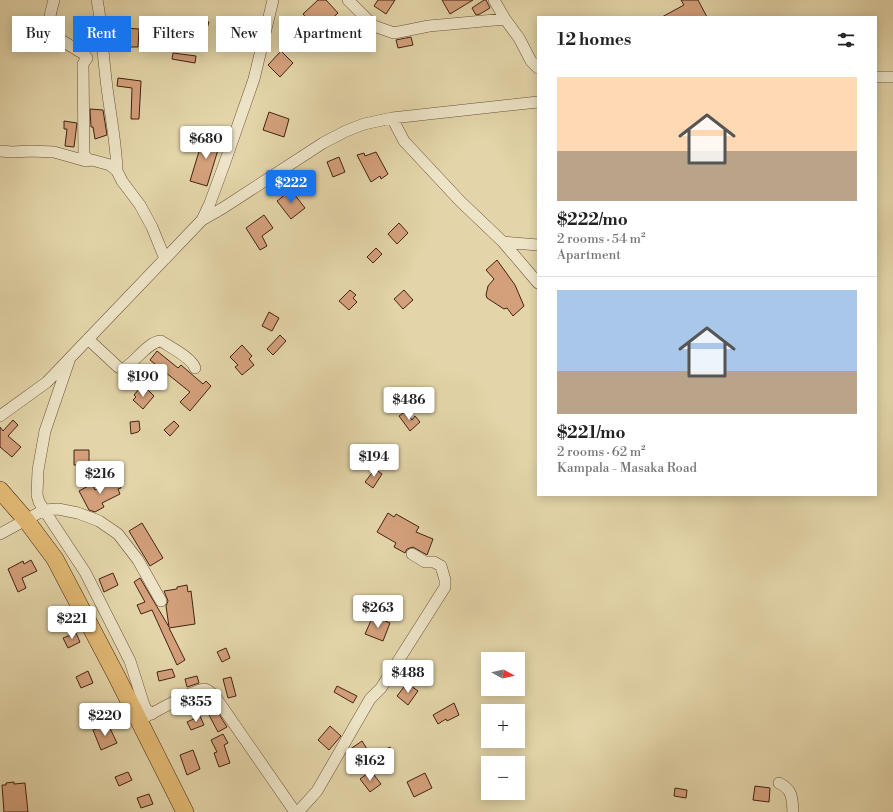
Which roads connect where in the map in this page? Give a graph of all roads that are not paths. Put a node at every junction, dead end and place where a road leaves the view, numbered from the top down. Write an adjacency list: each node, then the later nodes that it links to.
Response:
1 (54, 0): 13 (street)
2 (97, 0): 14 (street)
3 (273, 0): 15 (street)
4 (348, 0): 6 (street)
5 (494, 0): 6 (street)
6 (505, 19): 7 (street)
7 (537, 67)
8 (877, 77): 9 (street)
9 (893, 77)
10 (537, 102): 11 (street)
11 (392, 118): 15 (street); 16 (street)
12 (0, 151): 13 (street)
13 (86, 161): 14 (street)
14 (117, 171): 18 (street)
15 (202, 220): 18 (street)
16 (503, 242): 17 (street); 19 (street)
17 (537, 245)
18 (165, 259): 20 (street)
19 (537, 282)
20 (88, 339): 21 (street); 22 (street)
21 (70, 358): 23 (street); 25 (street)
22 (195, 368)
23 (0, 416)
24 (0, 490): 26 (main road)
25 (44, 510): 26 (street); 29 (street); 30 (street)
26 (26, 520): 27 (street); 30 (main road)
27 (0, 534)
28 (412, 554): 34 (street)
29 (161, 601)
30 (145, 717): 32 (main road); 33 (street)
31 (779, 783): 35 (street)
32 (185, 812)
33 (295, 812)
34 (298, 812)
35 (793, 812)

